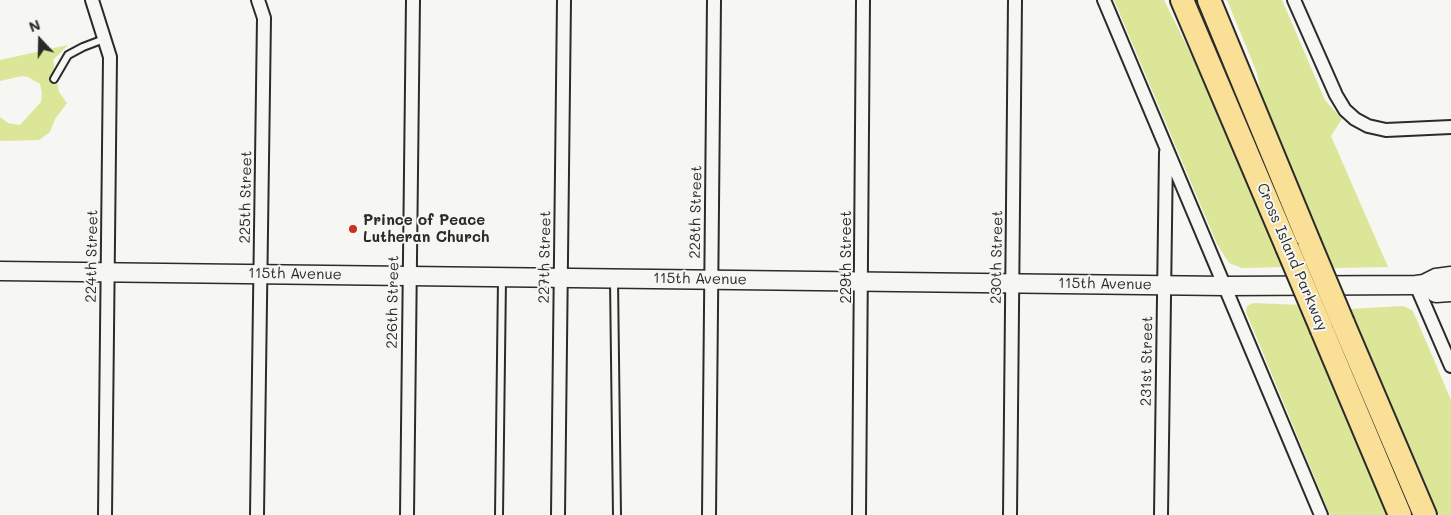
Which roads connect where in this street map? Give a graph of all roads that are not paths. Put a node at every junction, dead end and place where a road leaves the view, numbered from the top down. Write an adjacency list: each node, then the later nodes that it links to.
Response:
1 (92, 0): 12 (street, 224th Street)
2 (258, 0): 19 (street, 225th Street)
3 (414, 0): 20 (street, 226th Street)
4 (564, 0): 23 (street, 227th Street)
5 (714, 0): 25 (street, 228th Street)
6 (863, 0): 26 (street, 229th Street)
7 (1015, 0): 27 (street, 230th Street)
8 (1104, 0): 15 (street)
9 (1182, 0): 16 (highway, Cross Island Parkway)
10 (1208, 0): 16 (highway, Cross Island Parkway)
11 (1294, 0): 14 (street)
12 (104, 39): 13 (lane); 18 (street, 224th Street)
13 (54, 79)
14 (1451, 127)
15 (1166, 147): 29 (street, 231st Street); 30 (street)
16 (1298, 244): 32 (highway, Cross Island Parkway, bridge)
17 (0, 271): 18 (main road, 115th Avenue)
18 (108, 272): 19 (main road, 115th Avenue); 35 (street, 224th Street)
19 (261, 274): 20 (main road, 115th Avenue); 36 (street, 225th Street)
20 (410, 275): 22 (main road, 115th Avenue); 37 (street, 226th Street)
21 (1451, 276): 28 (main road)
22 (502, 277): 23 (main road, 115th Avenue); 38 (lane)
23 (560, 278): 24 (main road, 115th Avenue); 39 (street, 227th Street)
24 (614, 278): 25 (main road, 115th Avenue); 40 (lane)
25 (711, 280): 26 (main road, 115th Avenue); 41 (street, 228th Street)
26 (862, 281): 27 (main road, 115th Avenue); 42 (street, 229th Street)
27 (1013, 283): 29 (main road, 115th Avenue); 43 (street, 230th Street)
28 (1413, 284): 30 (main road, 115th Avenue); 31 (main road); 33 (street)
29 (1164, 285): 30 (main road, 115th Avenue); 44 (street, 231st Street)
30 (1225, 286): 34 (street)
31 (1451, 292)
32 (1333, 326): 47 (highway, Cross Island Parkway); 48 (highway, Cross Island Parkway)
33 (1451, 366)
34 (1313, 496): 45 (street); 46 (street)
35 (106, 515)
36 (257, 515)
37 (407, 515)
38 (499, 515)
39 (558, 515)
40 (616, 515)
41 (708, 515)
42 (859, 515)
43 (1010, 515)
44 (1161, 515)
45 (1313, 515)
46 (1321, 515)
47 (1400, 515)
48 (1425, 515)

